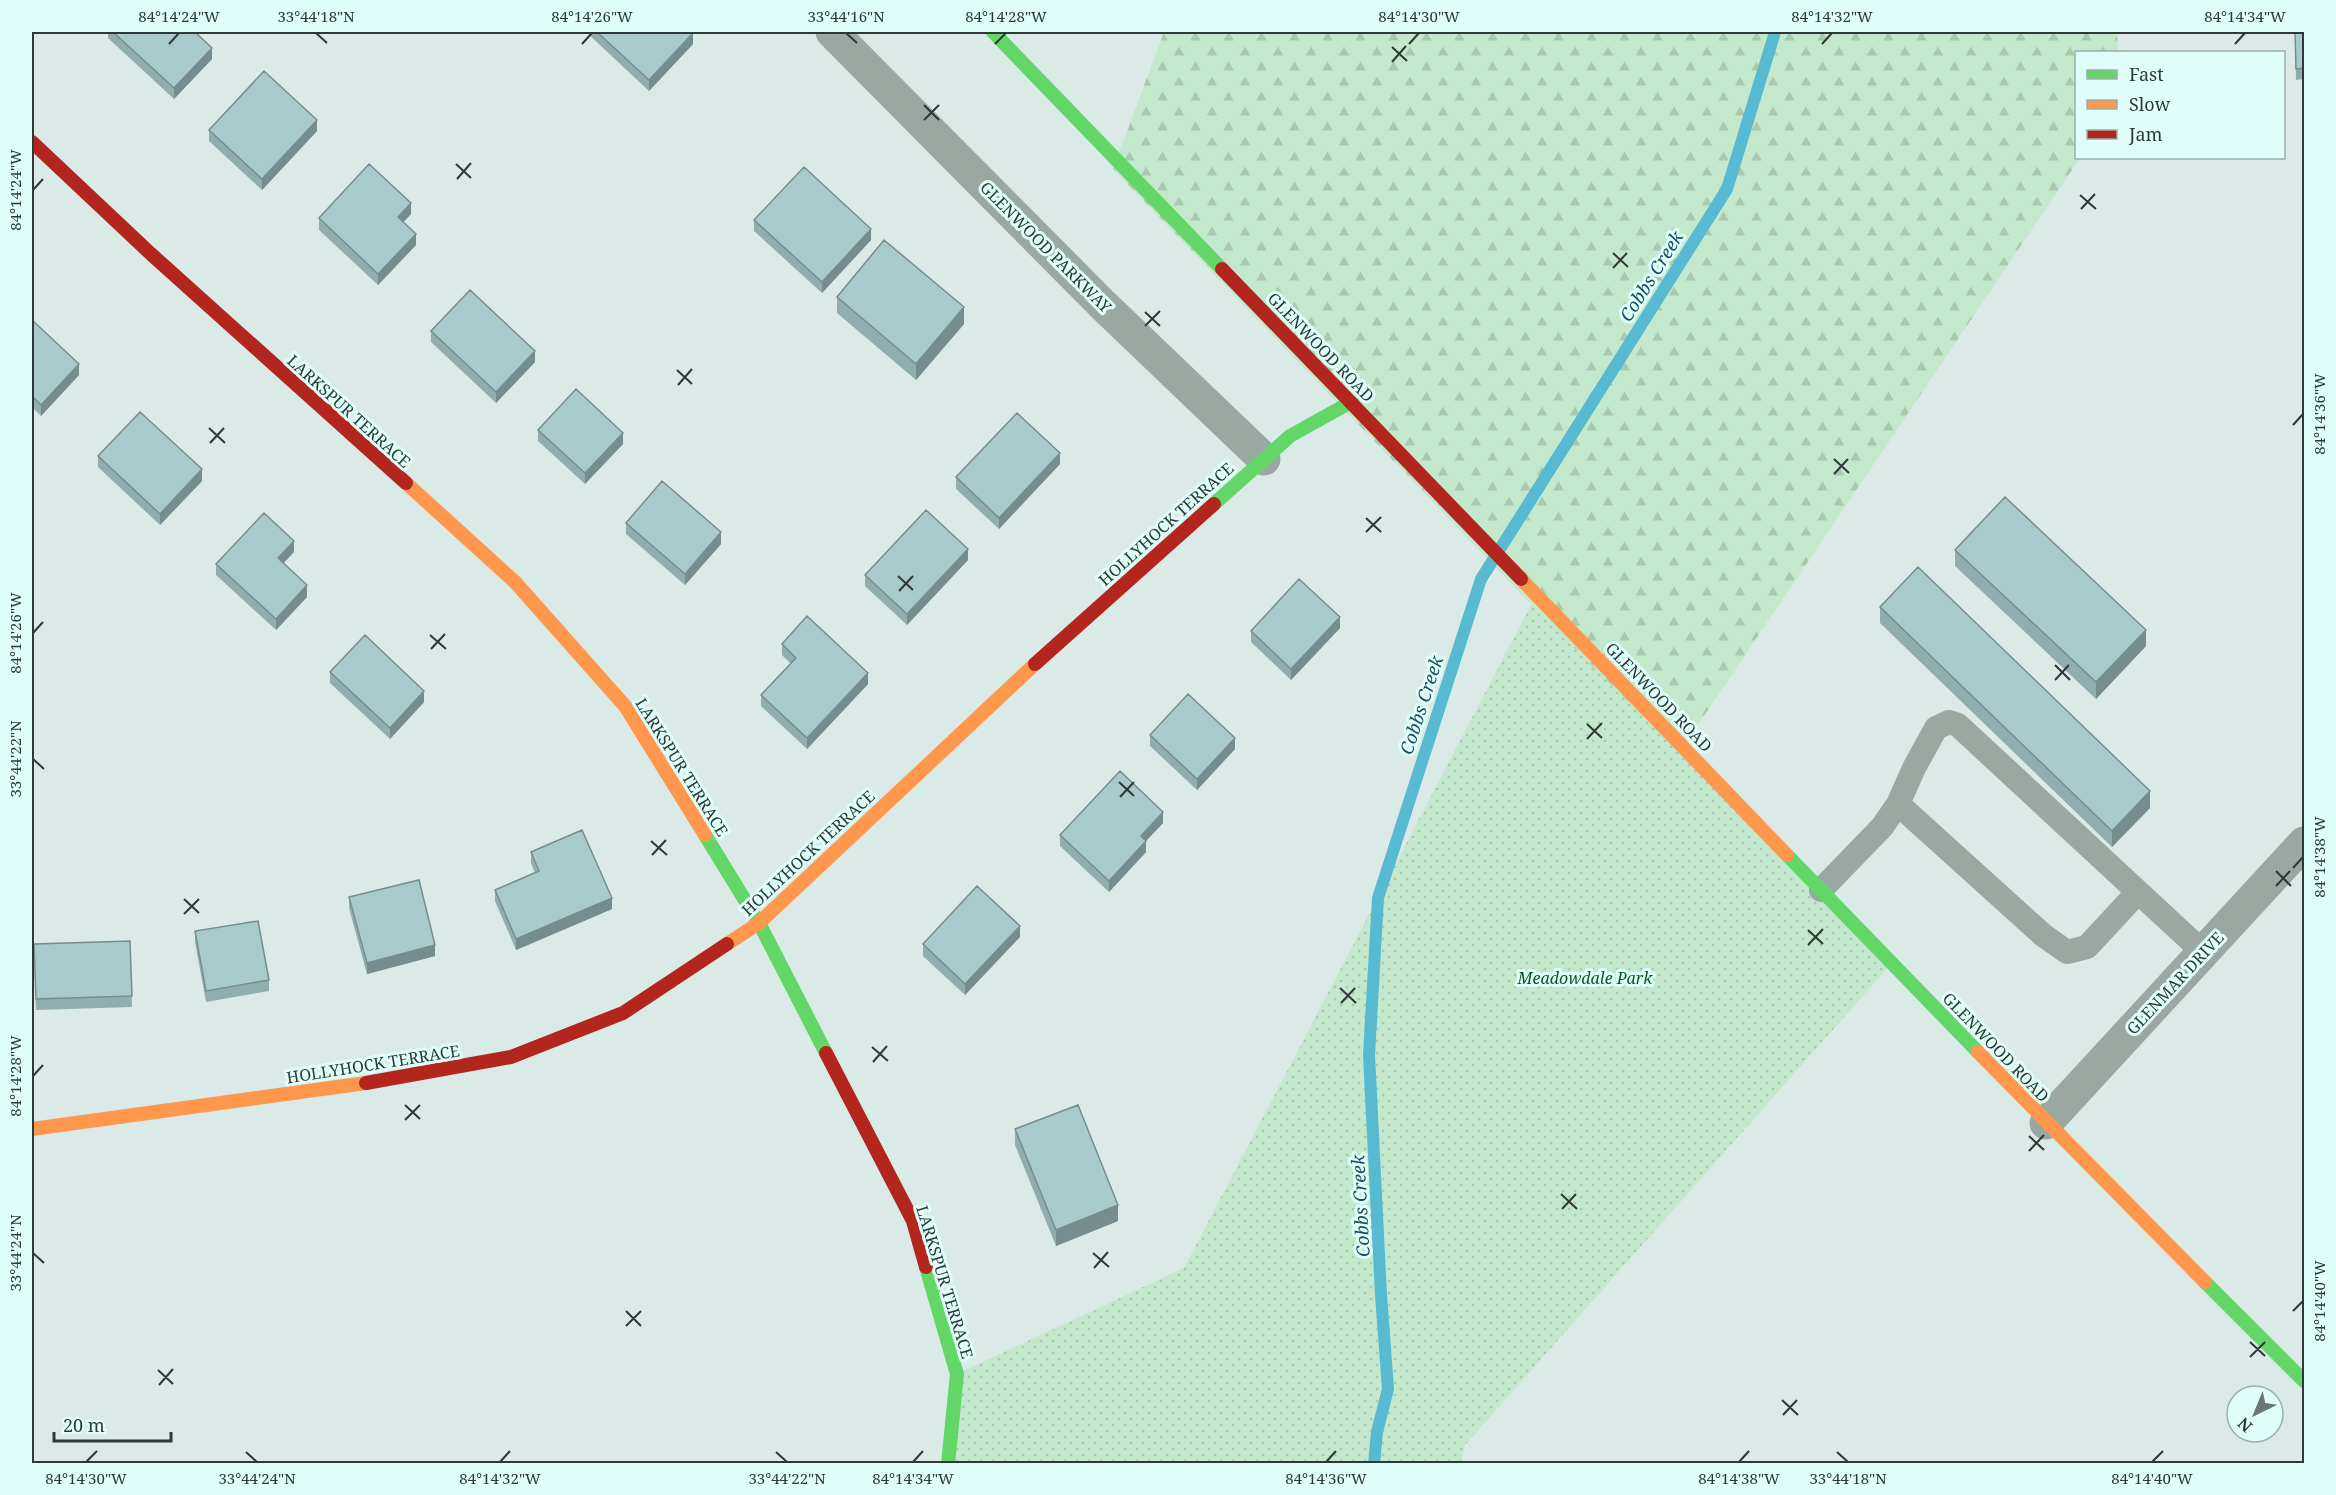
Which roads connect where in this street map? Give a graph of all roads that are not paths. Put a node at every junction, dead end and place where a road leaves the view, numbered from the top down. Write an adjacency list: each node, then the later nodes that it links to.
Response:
1 (832, 32): 5 (street, GLENWOOD PARKWAY)
2 (993, 32): 4 (street, GLENWOOD ROAD)
3 (32, 142): 10 (street, LARKSPUR TERRACE)
4 (1351, 402): 5 (street, HOLLYHOCK TERRACE); 8 (street, GLENWOOD ROAD)
5 (1264, 459): 10 (street, HOLLYHOCK TERRACE)
6 (1898, 804): 8 (lane); 9 (lane); 9 (lane)
7 (2304, 843): 11 (street, GLENMAR DRIVE)
8 (1821, 890): 12 (street, GLENWOOD ROAD)
9 (2138, 892): 11 (lane)
10 (759, 922): 13 (street, HOLLYHOCK TERRACE); 15 (street, LARKSPUR TERRACE)
11 (2203, 952): 12 (street, GLENMAR DRIVE)
12 (2046, 1123): 14 (street, GLENWOOD ROAD)
13 (32, 1130)
14 (2304, 1382)
15 (948, 1464)

